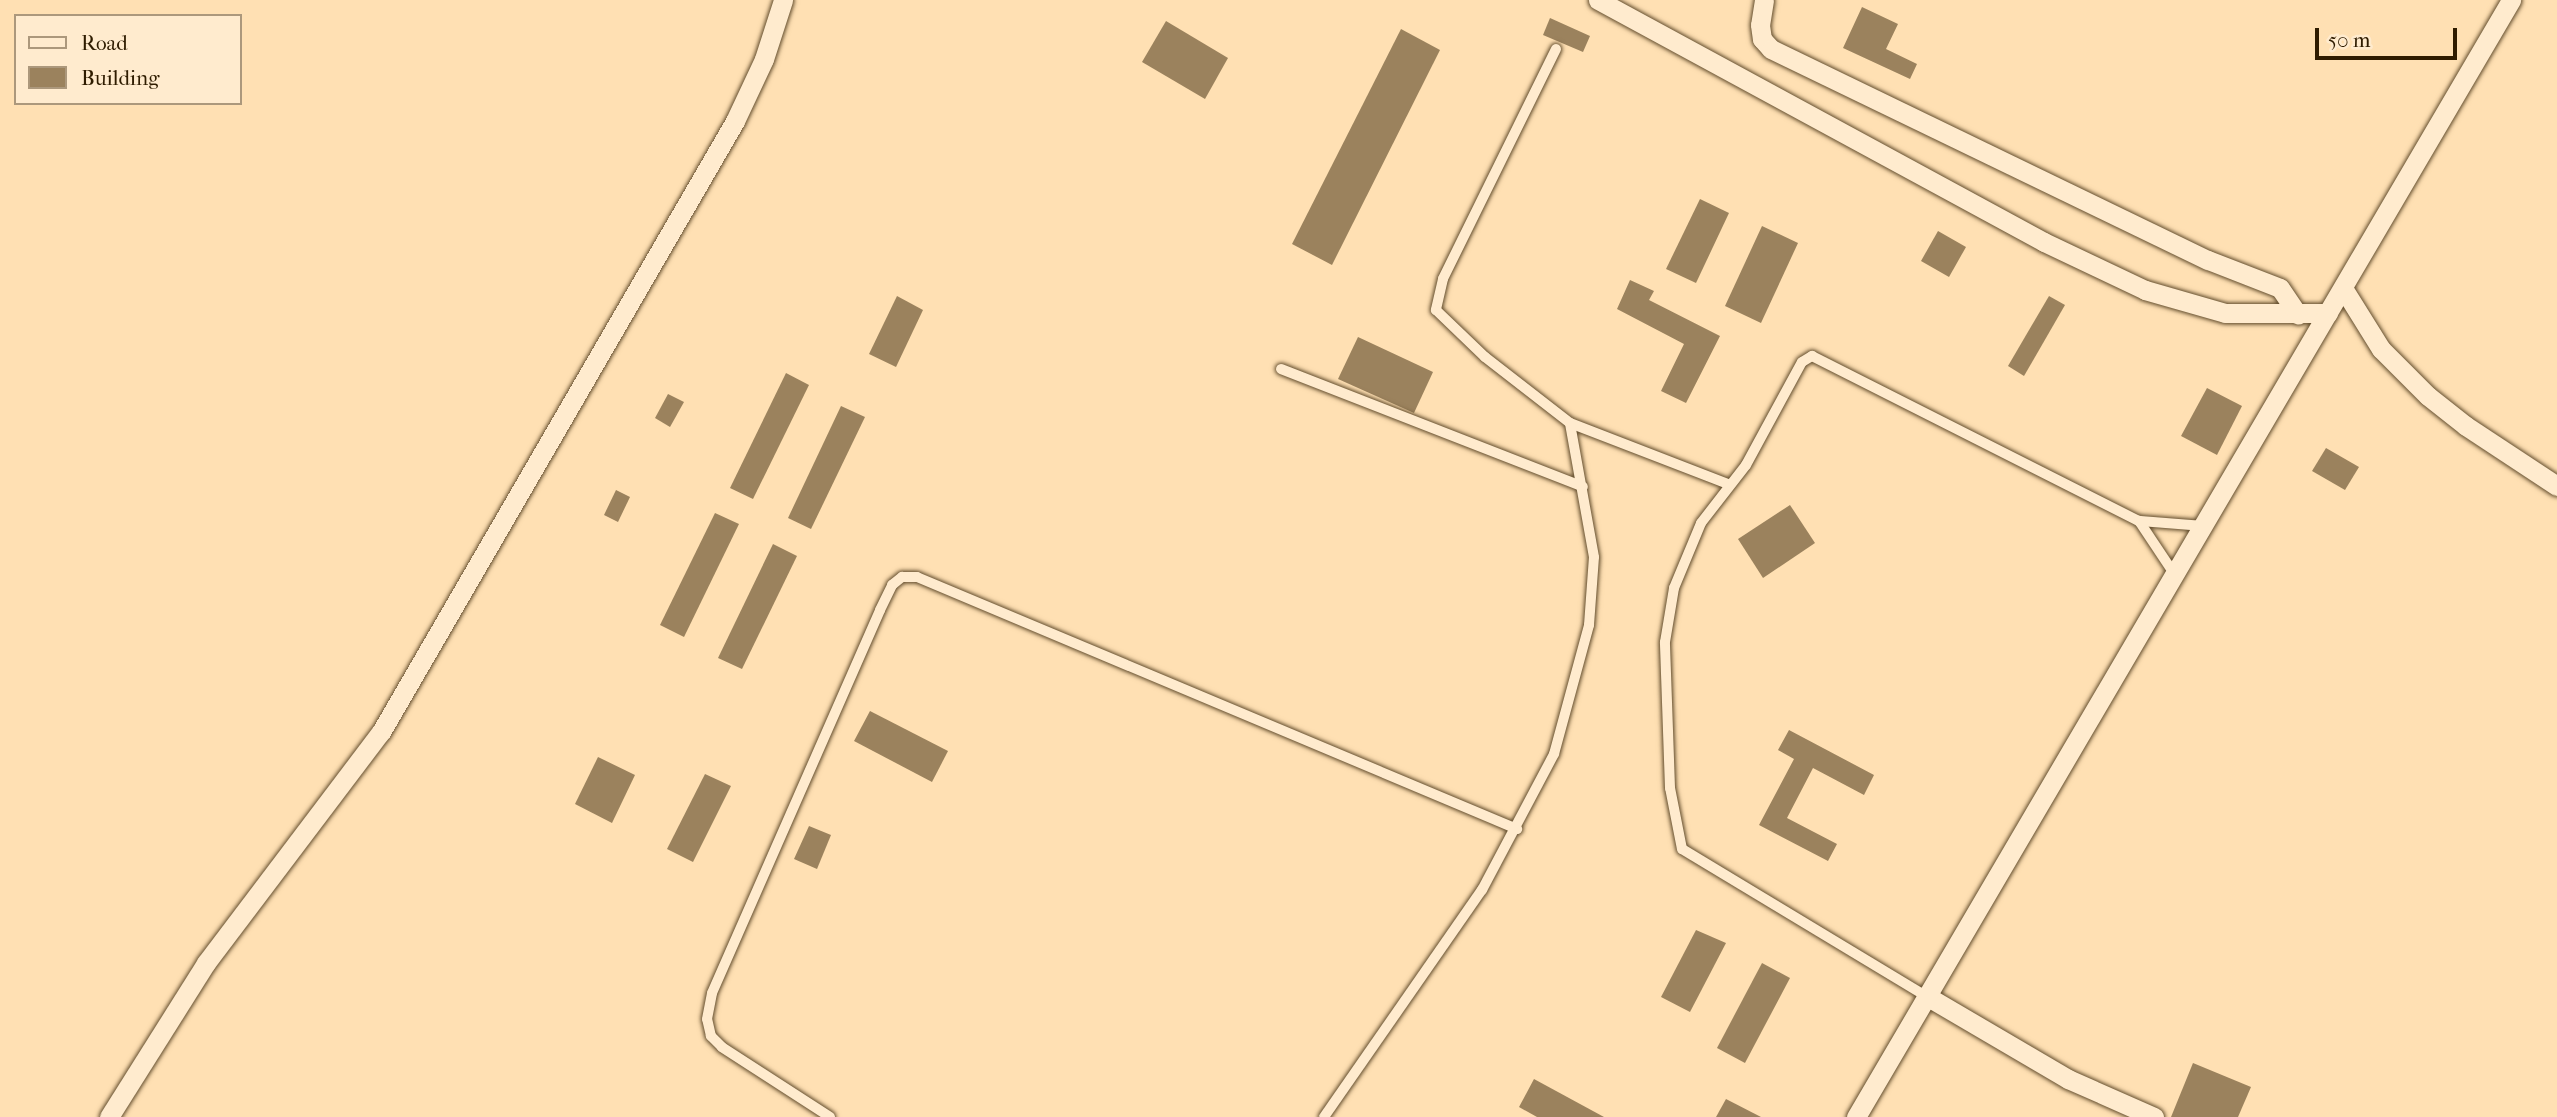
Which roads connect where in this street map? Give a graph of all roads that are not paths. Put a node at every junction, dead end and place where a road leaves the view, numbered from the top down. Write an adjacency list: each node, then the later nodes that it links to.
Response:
1 (783, 0): 19 (street)
2 (1598, 0): 8 (street)
3 (1764, 0): 8 (street)
4 (2511, 0): 6 (street)
5 (1556, 49): 10 (lane)
6 (2343, 288): 7 (street); 12 (street)
7 (2328, 313): 8 (street); 15 (street)
8 (2298, 315)
9 (1281, 369): 13 (lane)
10 (1570, 423): 11 (lane); 13 (lane)
11 (1728, 484): 14 (lane); 18 (lane)
12 (2557, 486)
13 (1583, 487): 17 (lane)
14 (2138, 521): 15 (lane); 16 (lane)
15 (2202, 526): 16 (street)
16 (2175, 575): 18 (street)
17 (1517, 829): 20 (lane); 21 (lane)
18 (1930, 998): 22 (street); 23 (street)
19 (109, 1117)
20 (830, 1117)
21 (1324, 1117)
22 (1856, 1117)
23 (2154, 1117)

